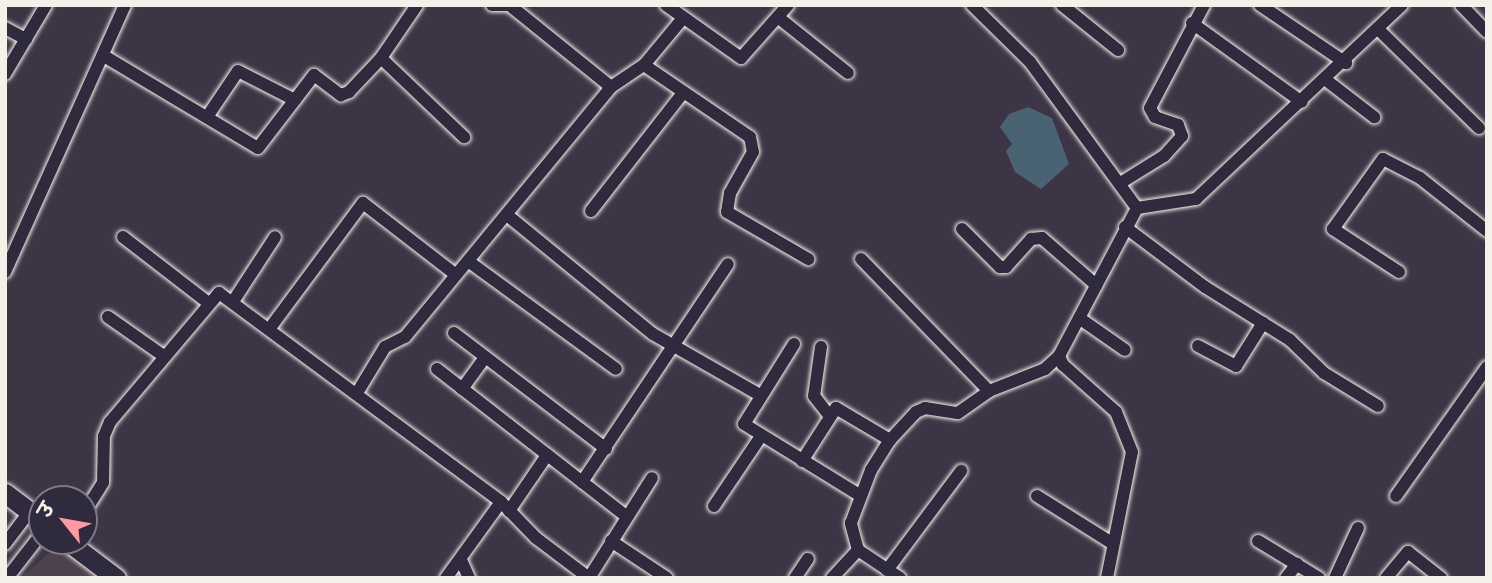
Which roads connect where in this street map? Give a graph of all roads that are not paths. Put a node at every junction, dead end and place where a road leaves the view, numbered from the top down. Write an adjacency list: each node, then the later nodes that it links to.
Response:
1 (46, 5): 21 (street)
2 (125, 5): 23 (street)
3 (417, 5): 24 (street)
4 (492, 5): 13 (street)
5 (666, 5): 15 (street)
6 (788, 5): 16 (street)
7 (972, 5): 38 (street)
8 (1062, 5): 22 (street)
9 (1203, 5): 17 (street)
10 (1260, 5): 14 (street)
11 (1402, 5): 19 (street)
12 (1461, 5): 20 (street)
13 (512, 6): 30 (street)
14 (1280, 11): 25 (street)
15 (683, 18): 16 (street); 26 (street)
16 (779, 18): 27 (street)
17 (1192, 23): 33 (street); 38 (street)
18 (5, 28): 21 (street)
19 (1379, 30): 25 (street); 36 (street)
20 (1487, 32)
21 (26, 39): 28 (street)
22 (1118, 50)
23 (104, 56): 34 (street); 51 (street)
24 (381, 58): 32 (street); 37 (street)
25 (1346, 63): 29 (street)
26 (644, 65): 30 (street); 31 (street)
27 (848, 73)
28 (5, 74)
29 (1326, 80): 33 (street); 35 (street)
30 (611, 87): 41 (street)
31 (683, 93): 40 (street); 47 (street)
32 (295, 100): 34 (street); 34 (street)
33 (1302, 102): 39 (street)
34 (207, 117)
35 (1374, 117)
36 (1479, 128)
37 (464, 136)
38 (1122, 182): 39 (street)
39 (1137, 208): 42 (street)
40 (591, 211)
41 (507, 215): 49 (street); 65 (street)
42 (1125, 227): 54 (street); 59 (street)
43 (962, 229): 54 (street)
44 (1487, 232): 52 (street)
45 (123, 237): 56 (street)
46 (275, 237): 55 (street)
47 (808, 259)
48 (861, 259): 74 (street)
49 (468, 261): 53 (street); 72 (street)
50 (728, 264): 65 (street)
51 (5, 272)
52 (1399, 272)
53 (456, 274): 60 (street); 75 (street)
54 (1096, 285): 58 (street)
55 (234, 300): 56 (street); 60 (street)
56 (207, 302): 67 (street)
57 (108, 317): 67 (street)
58 (1082, 320): 66 (street); 68 (street)
59 (1263, 323): 64 (street); 77 (street)
60 (270, 328): 75 (street)
61 (454, 333): 69 (street)
62 (794, 344): 76 (street)
63 (821, 346): 78 (street)
64 (1198, 346)
65 (676, 347): 76 (street); 81 (street)
66 (1125, 350)
67 (162, 355): 87 (street)
68 (1059, 356): 74 (street); 100 (street)
69 (485, 357): 73 (street); 81 (street)
70 (1487, 367): 91 (street)
71 (437, 369): 73 (street)
72 (616, 369)
73 (462, 388): 82 (street)
74 (989, 391): 80 (street)
75 (357, 393): 93 (street)
76 (760, 395): 79 (street)
77 (1378, 406)
78 (828, 414): 80 (street); 83 (street)
79 (761, 436): 83 (street); 92 (street)
80 (890, 440): 89 (street)
81 (606, 449): 86 (street)
82 (547, 455): 86 (street); 93 (street)
83 (802, 461): 89 (street)
84 (961, 471): 108 (street)
85 (652, 478): 95 (street)
86 (582, 482): 95 (street)
87 (98, 490)
88 (5, 493): 94 (main road)
89 (861, 496): 103 (street)
90 (1037, 496): 100 (street)
91 (1396, 496)
92 (714, 506)
93 (505, 507): 106 (street); 113 (street)
94 (28, 511)
95 (626, 516): 98 (street)
96 (28, 524): 101 (street)
97 (1358, 528): 121 (street)
98 (611, 541): 113 (street); 114 (street)
99 (1258, 541): 107 (street)
100 (1112, 543): 118 (street)
101 (5, 544)
102 (28, 550): 109 (street)
103 (858, 550): 108 (street); 116 (street)
104 (86, 555): 110 (main road)
105 (808, 559): 115 (street)
106 (461, 560): 111 (street); 112 (street)
107 (1297, 565): 119 (street); 120 (street)
108 (887, 570): 117 (street)
109 (6, 578)
110 (116, 578)
111 (446, 578)
112 (469, 578)
113 (589, 578)
114 (667, 578)
115 (795, 578)
116 (831, 578)
117 (900, 578)
118 (1107, 578)
119 (1286, 578)
120 (1319, 578)
121 (1335, 578)
122 (1386, 578): 123 (street)
123 (1441, 578)

